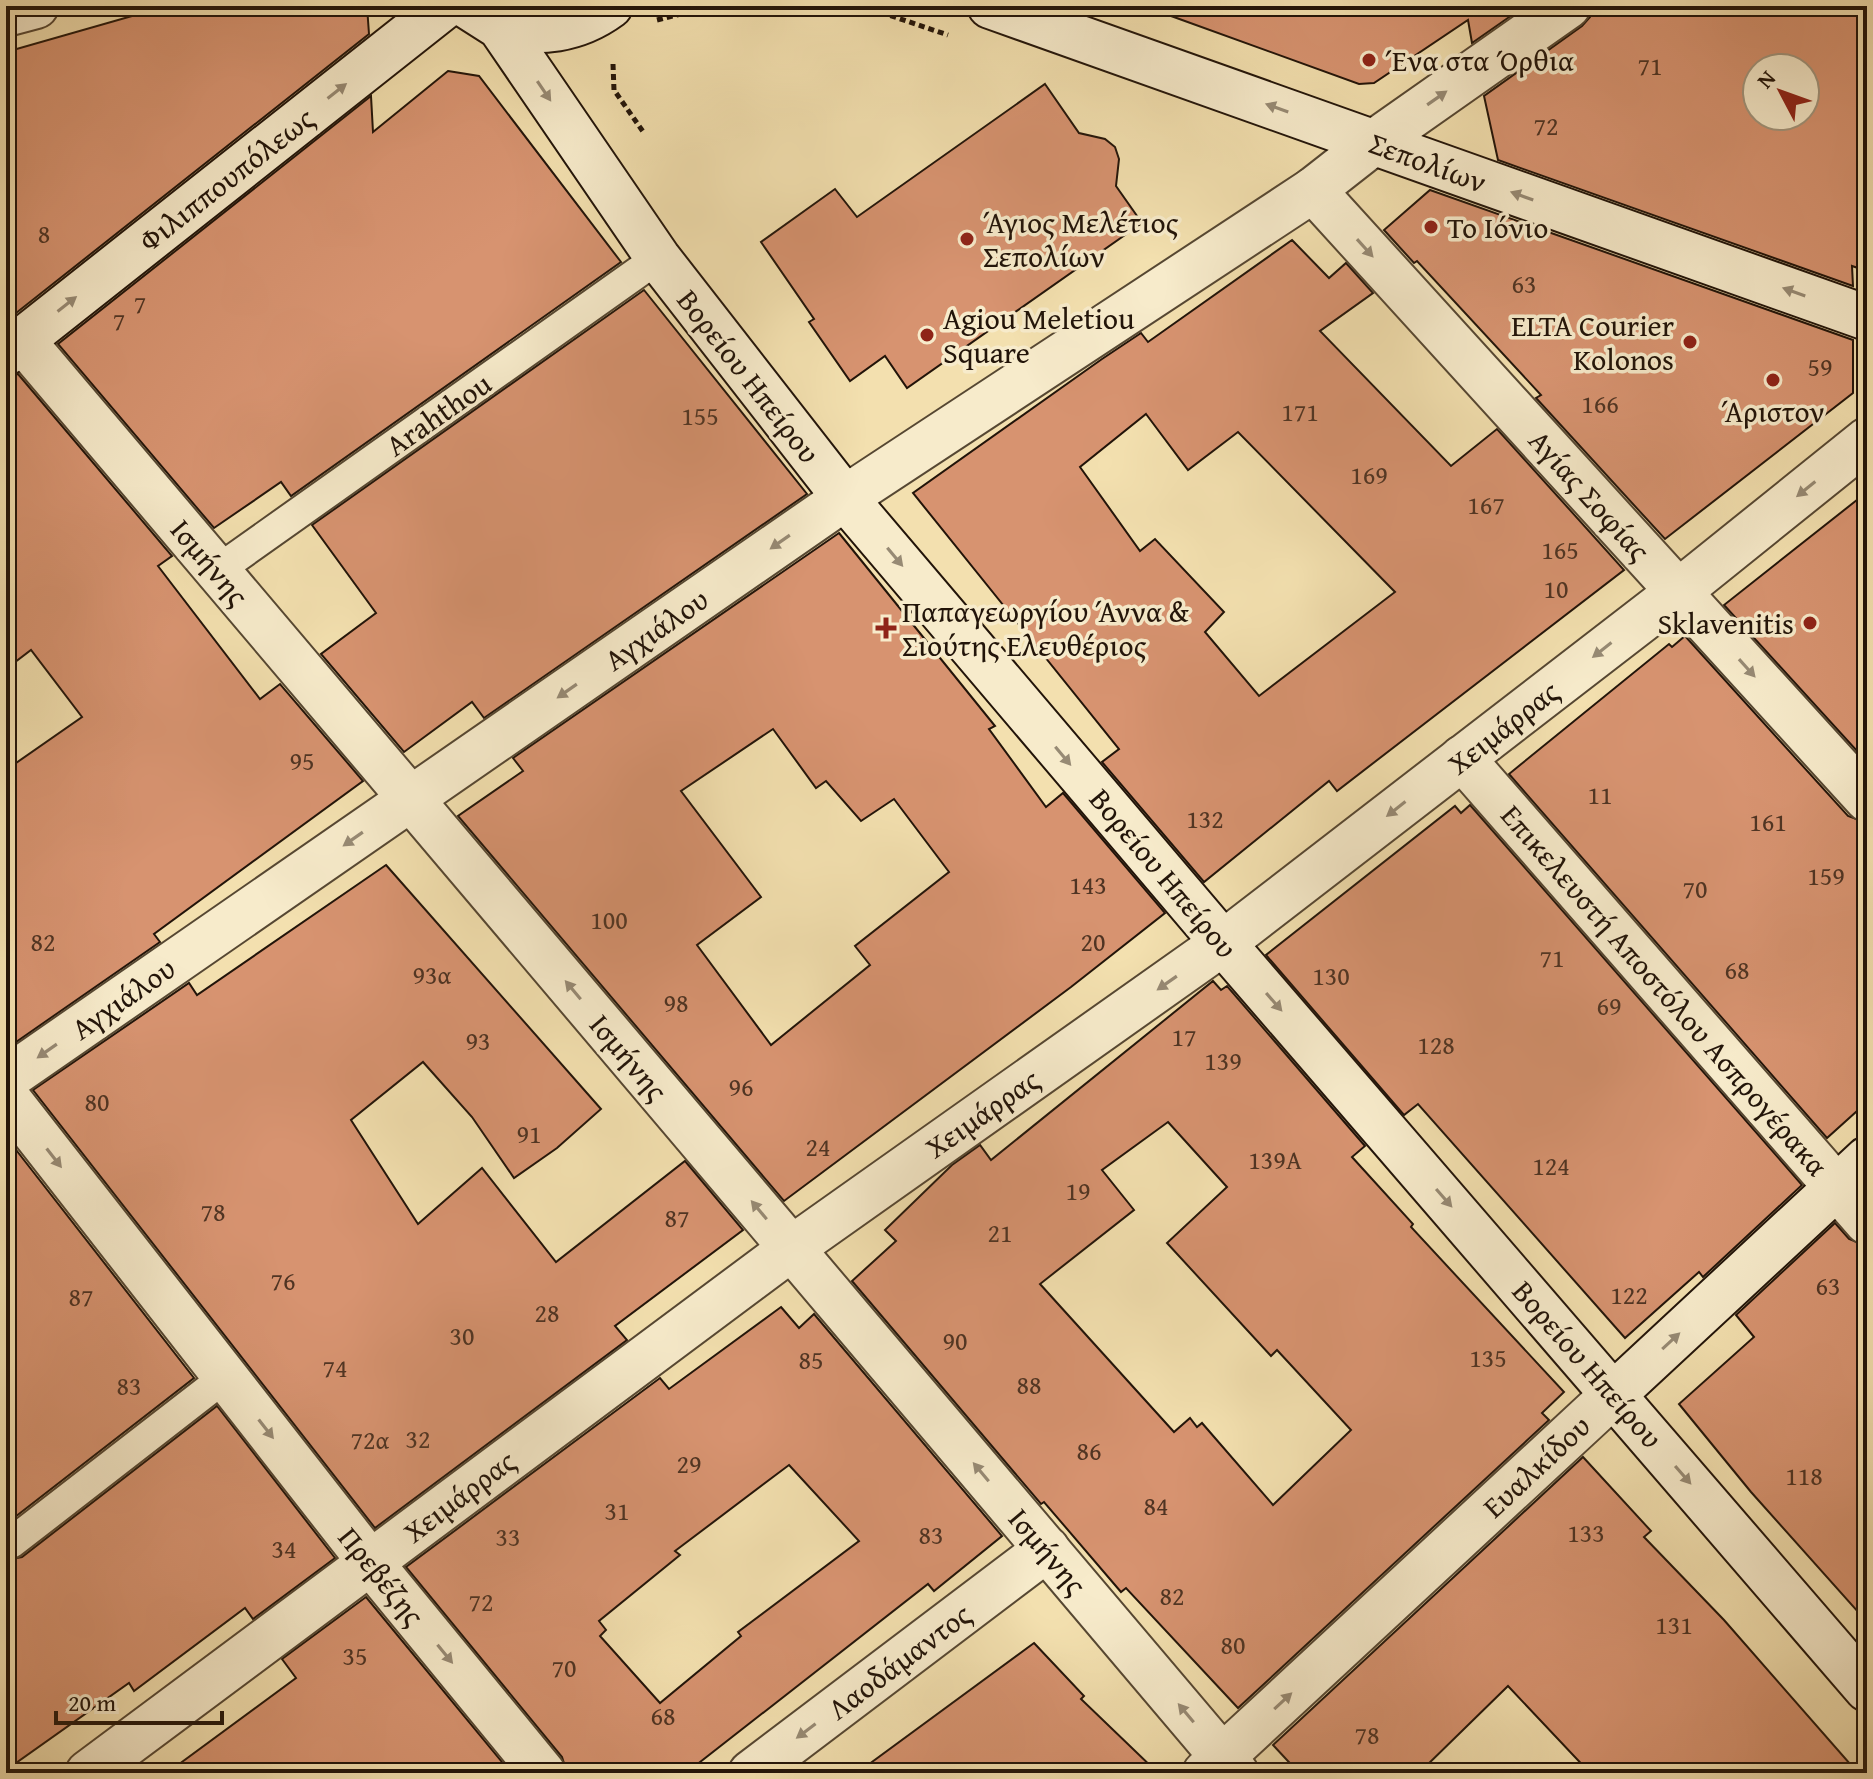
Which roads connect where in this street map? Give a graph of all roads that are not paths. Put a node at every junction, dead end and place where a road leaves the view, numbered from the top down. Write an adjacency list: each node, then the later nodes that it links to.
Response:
1 (36, 6): 6 (street)
2 (445, 6): 13 (street, Φιλιππουπόλεως, one-way to 2)
3 (610, 6): 7 (street)
4 (990, 6): 8 (street, Σεπολίων)
5 (1568, 6): 9 (street, Αγχιάλου, one-way to 5)
6 (6, 14)
7 (484, 16): 11 (street, Βορείου Ηπείρου, one-way to 11)
8 (1068, 19): 9 (street, Σεπολίων, one-way to 8)
9 (1373, 143): 10 (street, Αγχιάλου); 12 (street, Σεπολίων, one-way to 9)
10 (1313, 190): 15 (street, Αγχιάλου); 17 (street, Αγίας Σοφίας, one-way to 17)
11 (658, 258): 15 (street, Βορείου Ηπείρου); 16 (lane, Arahthou)
12 (1867, 318)
13 (14, 346): 16 (street, Ισμήνης)
14 (1867, 440): 17 (street, Χειμάρρας, one-way to 17)
15 (845, 498): 19 (street, Αγχιάλου, one-way to 19); 21 (street, Βορείου Ηπείρου, one-way to 21)
16 (218, 570): 19 (street, Ισμήνης)
17 (1678, 592): 18 (street, Χειμάρρας, one-way to 18); 20 (street, Αγίας Σοφίας, one-way to 20)
18 (1462, 758): 21 (street, Χειμάρρας, one-way to 21); 24 (street, Επικελευστή Αποστόλου Ασπρογέρακα)
19 (410, 799): 22 (street, Αγχιάλου, one-way to 22); 26 (street, Ισμήνης, one-way to 19)
20 (1867, 799)
21 (1223, 943): 26 (street, Χειμάρρας, one-way to 26); 28 (street, Βορείου Ηπείρου, one-way to 28)
22 (6, 1079)
23 (6, 1096): 27 (street, Πρεβέζης, one-way to 27)
24 (1852, 1173): 25 (street, Επικελευστή Αποστόλου Ασπρογέρακα); 28 (street, Ευαλκίδου, one-way to 24)
25 (1867, 1222)
26 (792, 1248): 30 (street, Ισμήνης, one-way to 26); 31 (street, Χειμάρρας)
27 (225, 1377): 29 (lane); 31 (street, Πρεβέζης, one-way to 31)
28 (1614, 1394): 32 (street, Βορείου Ηπείρου, one-way to 32); 33 (street, Ευαλκίδου, one-way to 28)
29 (11, 1543)
30 (1047, 1549): 33 (street, Ισμήνης, one-way to 30); 36 (street, Λαοδάμαντος, one-way to 36)
31 (370, 1562): 34 (street, Χειμάρρας); 35 (street, Πρεβέζης, one-way to 35)
32 (1867, 1689)
33 (1221, 1768)
34 (88, 1773)
35 (543, 1773)
36 (751, 1773)

